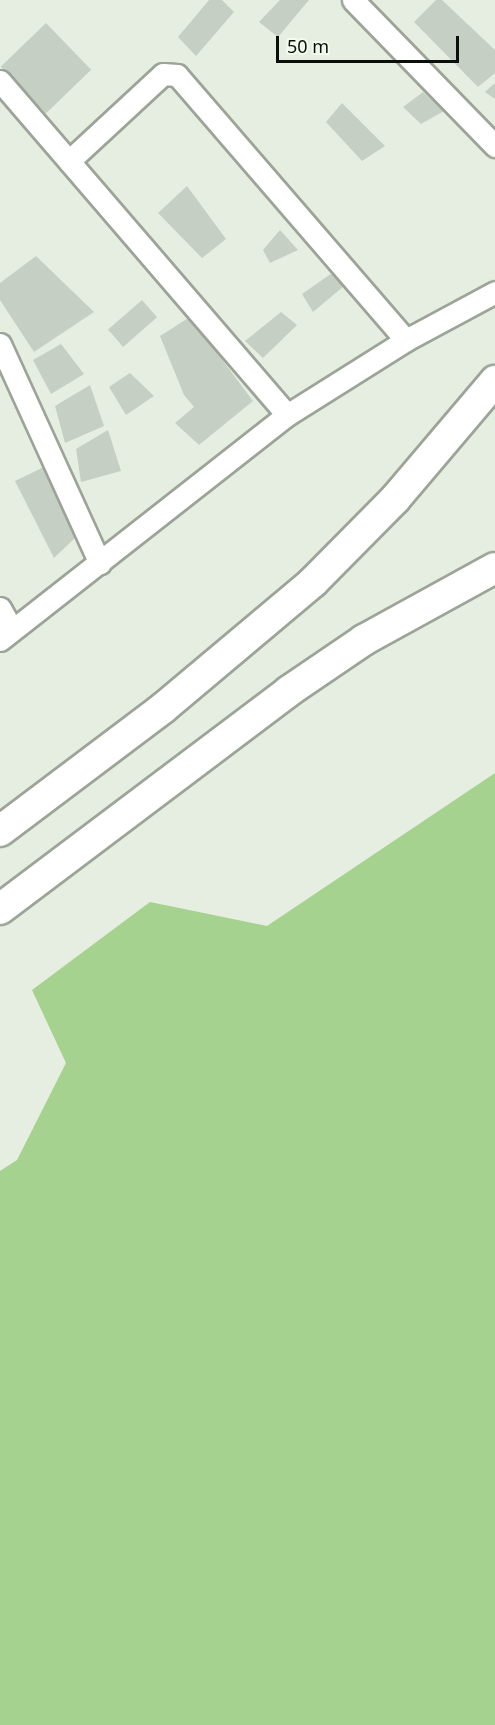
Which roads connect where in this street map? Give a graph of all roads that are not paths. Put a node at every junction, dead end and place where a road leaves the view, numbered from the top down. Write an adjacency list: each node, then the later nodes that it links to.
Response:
1 (352, 0): 3 (street)
2 (0, 81): 4 (street)
3 (495, 146)
4 (69, 161): 6 (street); 9 (street)
5 (495, 292): 6 (street)
6 (406, 340): 9 (street)
7 (0, 344): 10 (street)
8 (495, 381): 14 (main road)
9 (286, 415): 10 (street)
10 (100, 563): 13 (street)
11 (495, 568): 15 (main road)
12 (0, 608): 13 (street)
13 (6, 635)
14 (0, 831)
15 (0, 909)

